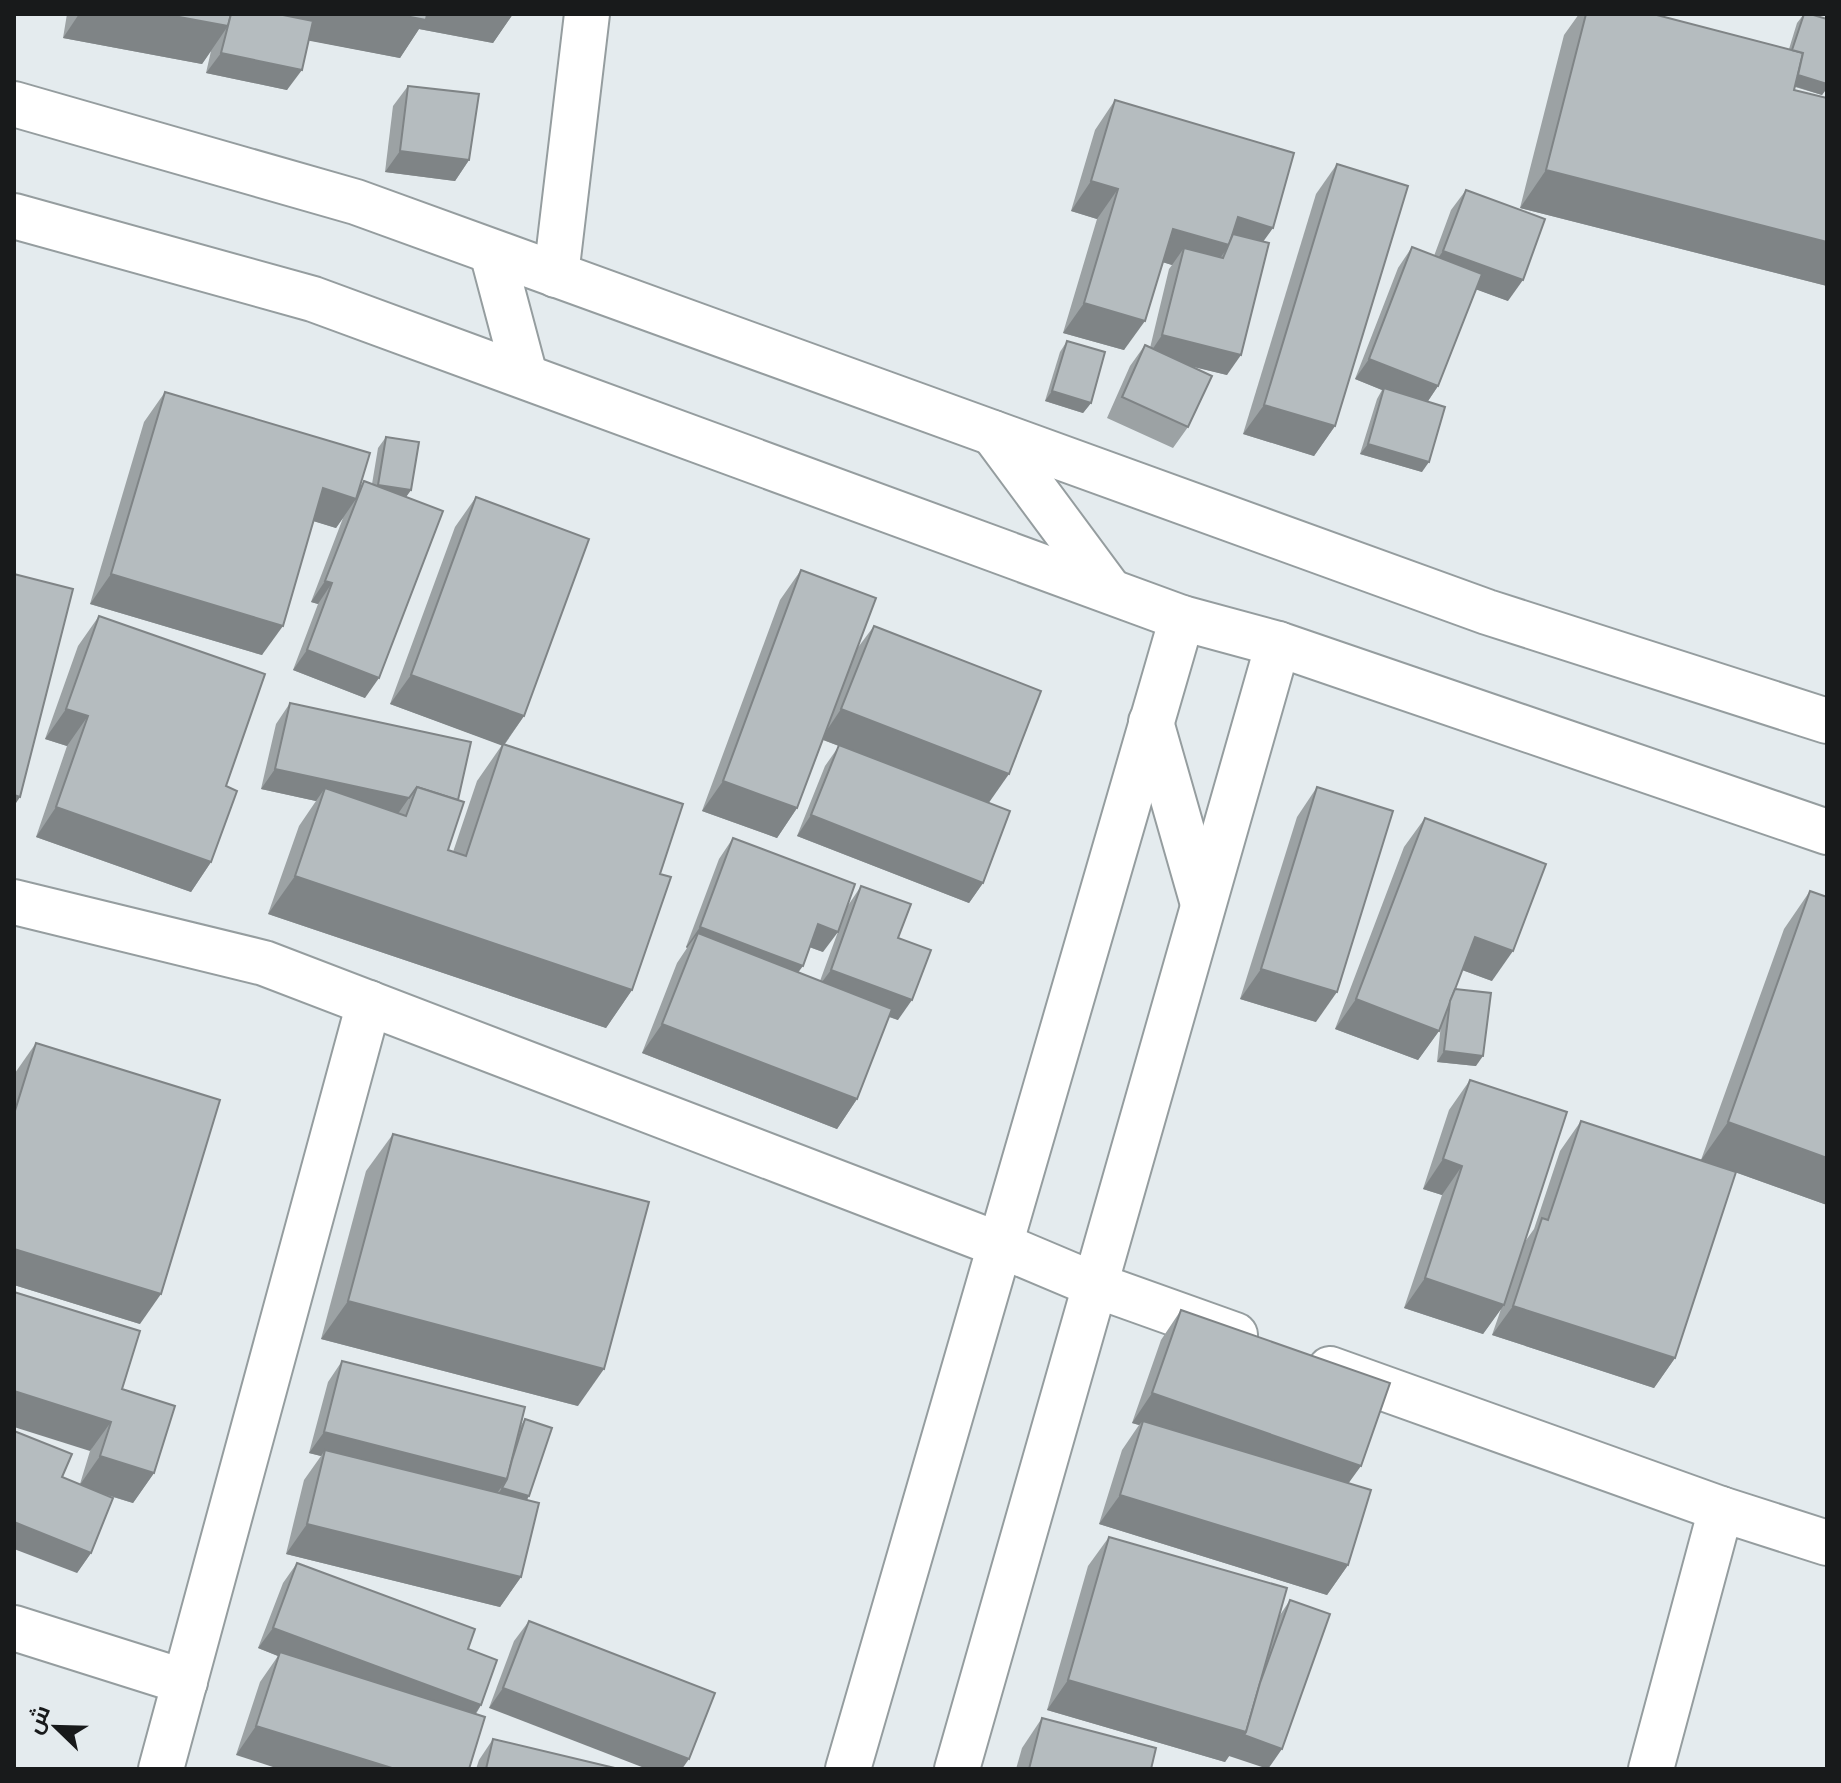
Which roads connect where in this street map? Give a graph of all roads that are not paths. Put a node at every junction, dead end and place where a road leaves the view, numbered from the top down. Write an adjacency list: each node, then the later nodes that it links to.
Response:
1 (587, 14): 5 (street)
2 (14, 104): 4 (street)
3 (14, 216): 6 (street)
4 (492, 252): 5 (street); 6 (street)
5 (556, 275): 7 (street)
6 (525, 376): 8 (street)
7 (993, 433): 8 (street); 11 (street)
8 (1110, 591): 9 (street)
9 (1182, 618): 10 (street); 12 (street)
10 (1278, 644): 13 (street); 15 (street)
11 (1827, 721)
12 (1151, 722): 15 (street); 17 (street)
13 (1827, 832)
14 (14, 902): 16 (street)
15 (1203, 904): 18 (street)
16 (369, 1003): 17 (street); 22 (street)
17 (1000, 1245): 18 (street); 24 (street)
18 (1095, 1285): 19 (street); 25 (street)
19 (1721, 1509): 20 (street); 26 (street)
20 (1827, 1543)
21 (14, 1628): 22 (street)
22 (185, 1682): 23 (street)
23 (161, 1769)
24 (848, 1769)
25 (957, 1769)
26 (1651, 1769)

